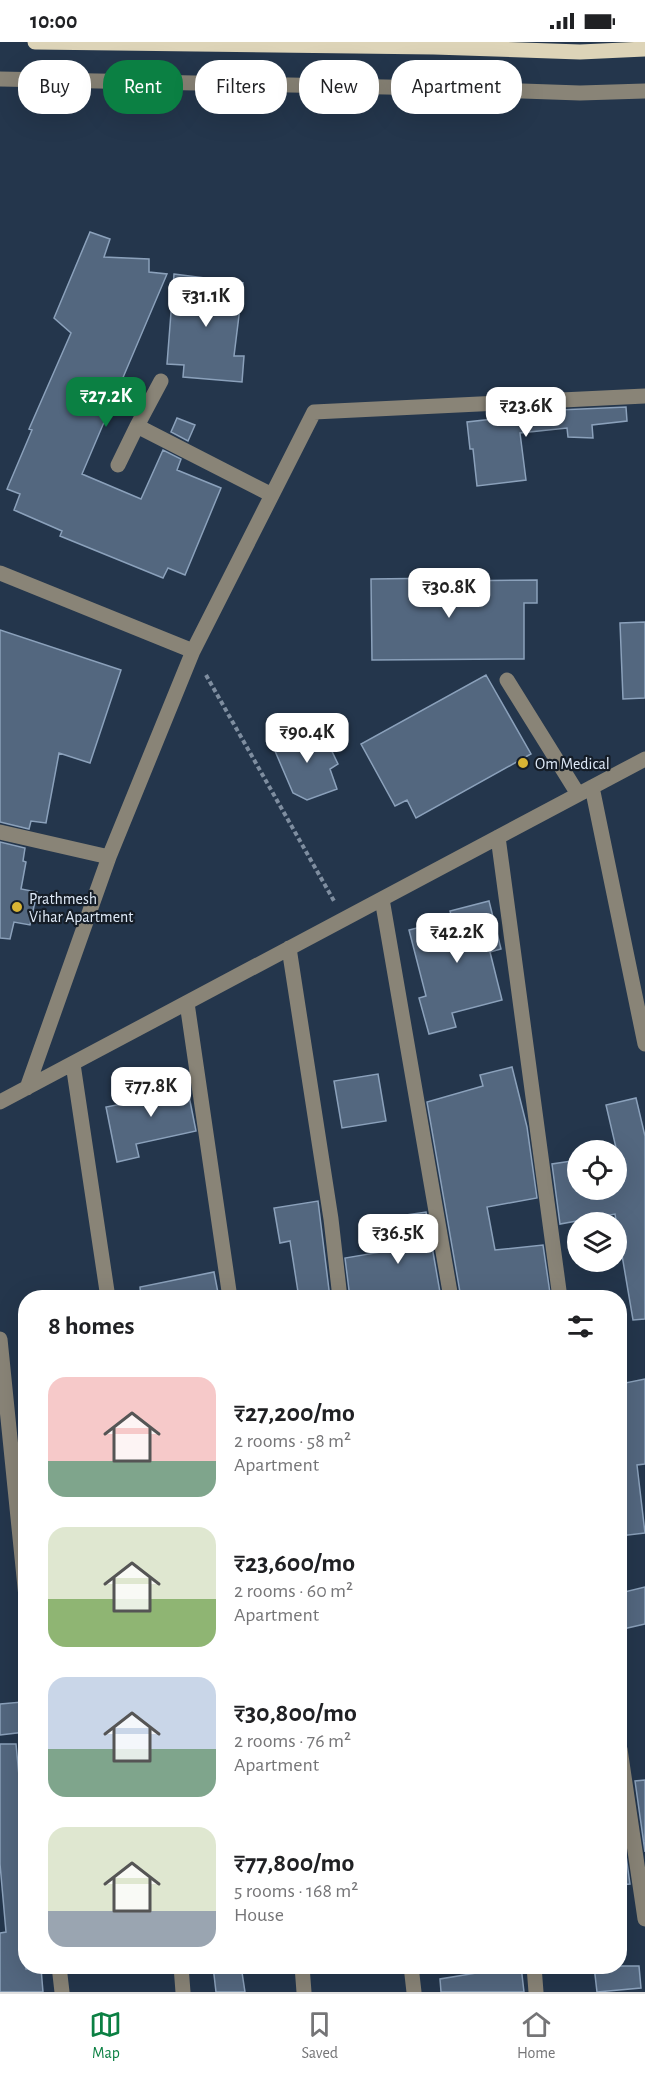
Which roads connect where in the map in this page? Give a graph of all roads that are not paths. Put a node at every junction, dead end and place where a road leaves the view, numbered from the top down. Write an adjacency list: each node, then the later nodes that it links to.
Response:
1 (35, 42): 2 (main road)
2 (645, 49)
3 (0, 79): 4 (street)
4 (645, 91)
5 (161, 381): 7 (street)
6 (645, 396): 9 (street)
7 (137, 426): 8 (street); 9 (street)
8 (118, 465)
9 (272, 495): 11 (street)
10 (0, 573): 11 (street)
11 (192, 651): 17 (street)
12 (507, 680): 14 (street)
13 (645, 759): 14 (street)
14 (585, 791): 16 (street); 21 (street)
15 (0, 832): 17 (street)
16 (498, 837): 18 (street); 29 (street)
17 (109, 857): 23 (street)
18 (382, 899): 19 (street); 28 (street)
19 (289, 948): 20 (street); 27 (street)
20 (187, 1003): 22 (street); 26 (street)
21 (645, 1044)
22 (73, 1064): 23 (street); 25 (street)
23 (27, 1088): 24 (street)
24 (0, 1102)
25 (107, 1290)
26 (229, 1290)
27 (339, 1290)
28 (450, 1290)
29 (559, 1290)
30 (0, 1339): 31 (street)
31 (18, 1518)
32 (627, 1797): 33 (street)
33 (645, 1919)
34 (60, 1974): 39 (street)
35 (181, 1974): 40 (street)
36 (303, 1974): 41 (street)
37 (412, 1974): 42 (street)
38 (535, 1974): 43 (street)
39 (62, 1992)
40 (183, 1992)
41 (304, 1992)
42 (414, 1992)
43 (536, 1992)

